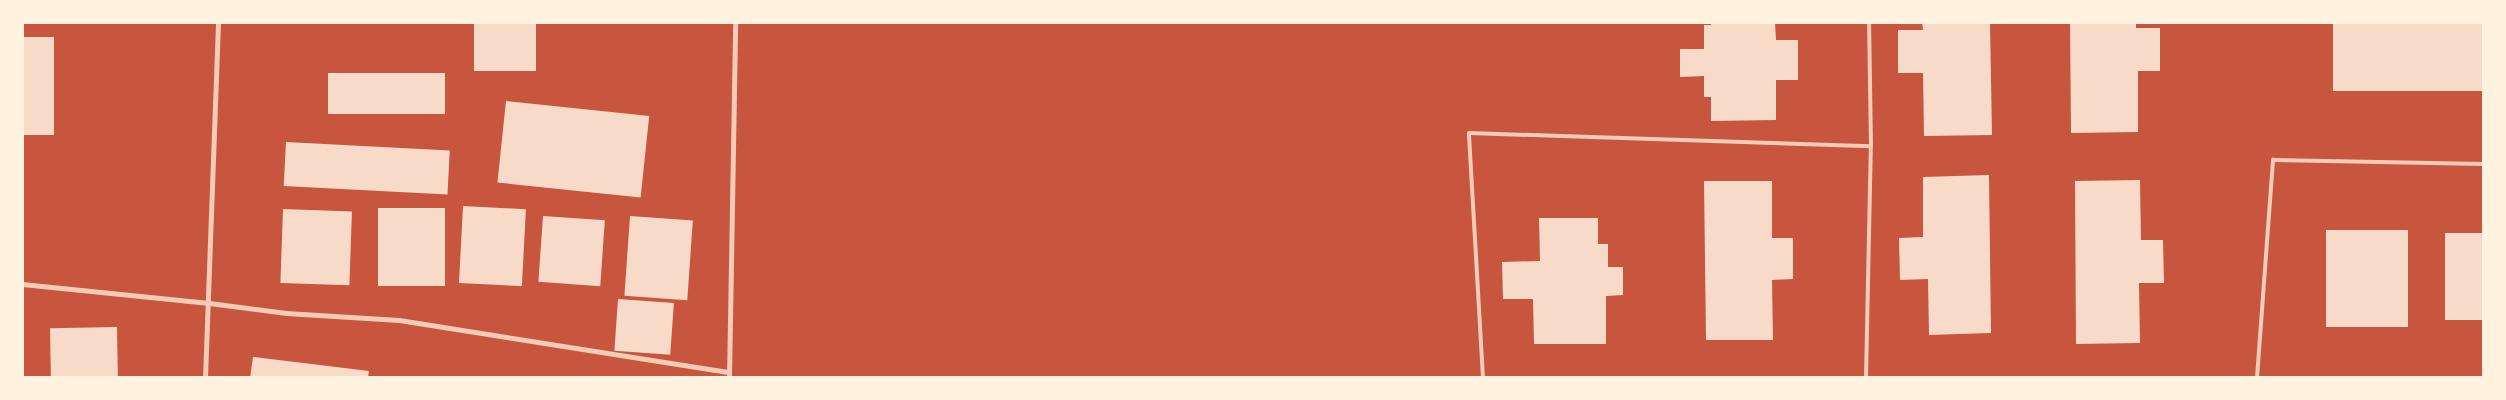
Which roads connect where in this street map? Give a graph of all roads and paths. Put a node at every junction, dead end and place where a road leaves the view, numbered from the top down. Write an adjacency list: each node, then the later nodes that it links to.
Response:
1 (218, 22): 7 (street)
2 (735, 22): 8 (street)
3 (1869, 22): 4 (lane)
4 (1871, 146): 10 (lane); 11 (lane)
5 (2484, 164): 12 (lane)
6 (22, 284): 7 (street)
7 (209, 303): 8 (street); 9 (street)
8 (729, 375)
9 (205, 378)
10 (1483, 378)
11 (1866, 378)
12 (2257, 378)

